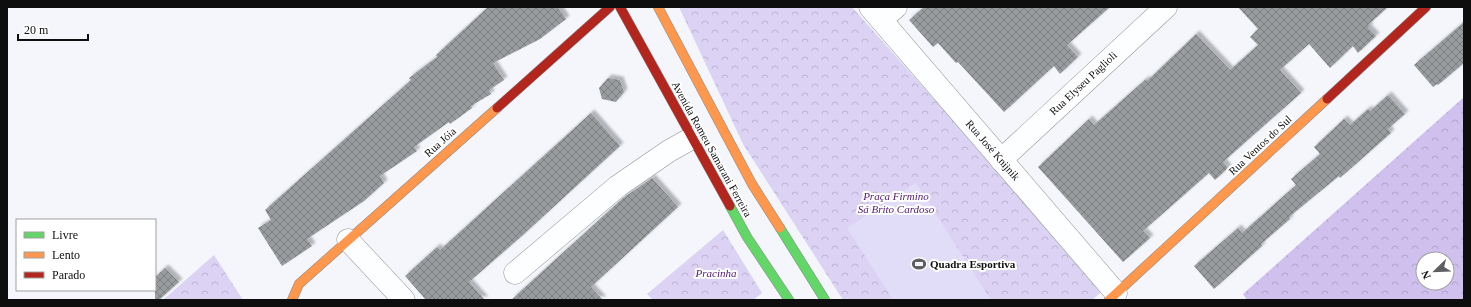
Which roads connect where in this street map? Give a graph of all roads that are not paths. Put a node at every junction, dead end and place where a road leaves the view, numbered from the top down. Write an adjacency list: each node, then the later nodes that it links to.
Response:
1 (610, 7): 9 (street, Rua Jóia)
2 (620, 7): 7 (street, Avenida Romeu Samarani Ferreira)
3 (658, 7): 15 (street, Avenida Romeu Samarani Ferreira)
4 (1166, 7): 8 (street, Rua Elyseu Paglioli)
5 (1426, 7): 11 (street, Rua Ventos do Sul)
6 (882, 11): 8 (street, Rua José Knijnik)
7 (692, 138): 10 (street); 14 (street, Avenida Romeu Samarani Ferreira)
8 (1001, 160): 11 (street, Rua José Knijnik)
9 (348, 240): 12 (street, Rua Jóia); 13 (street)
10 (515, 273)
11 (1113, 297)
12 (292, 300)
13 (404, 300)
14 (789, 300)
15 (826, 300)

